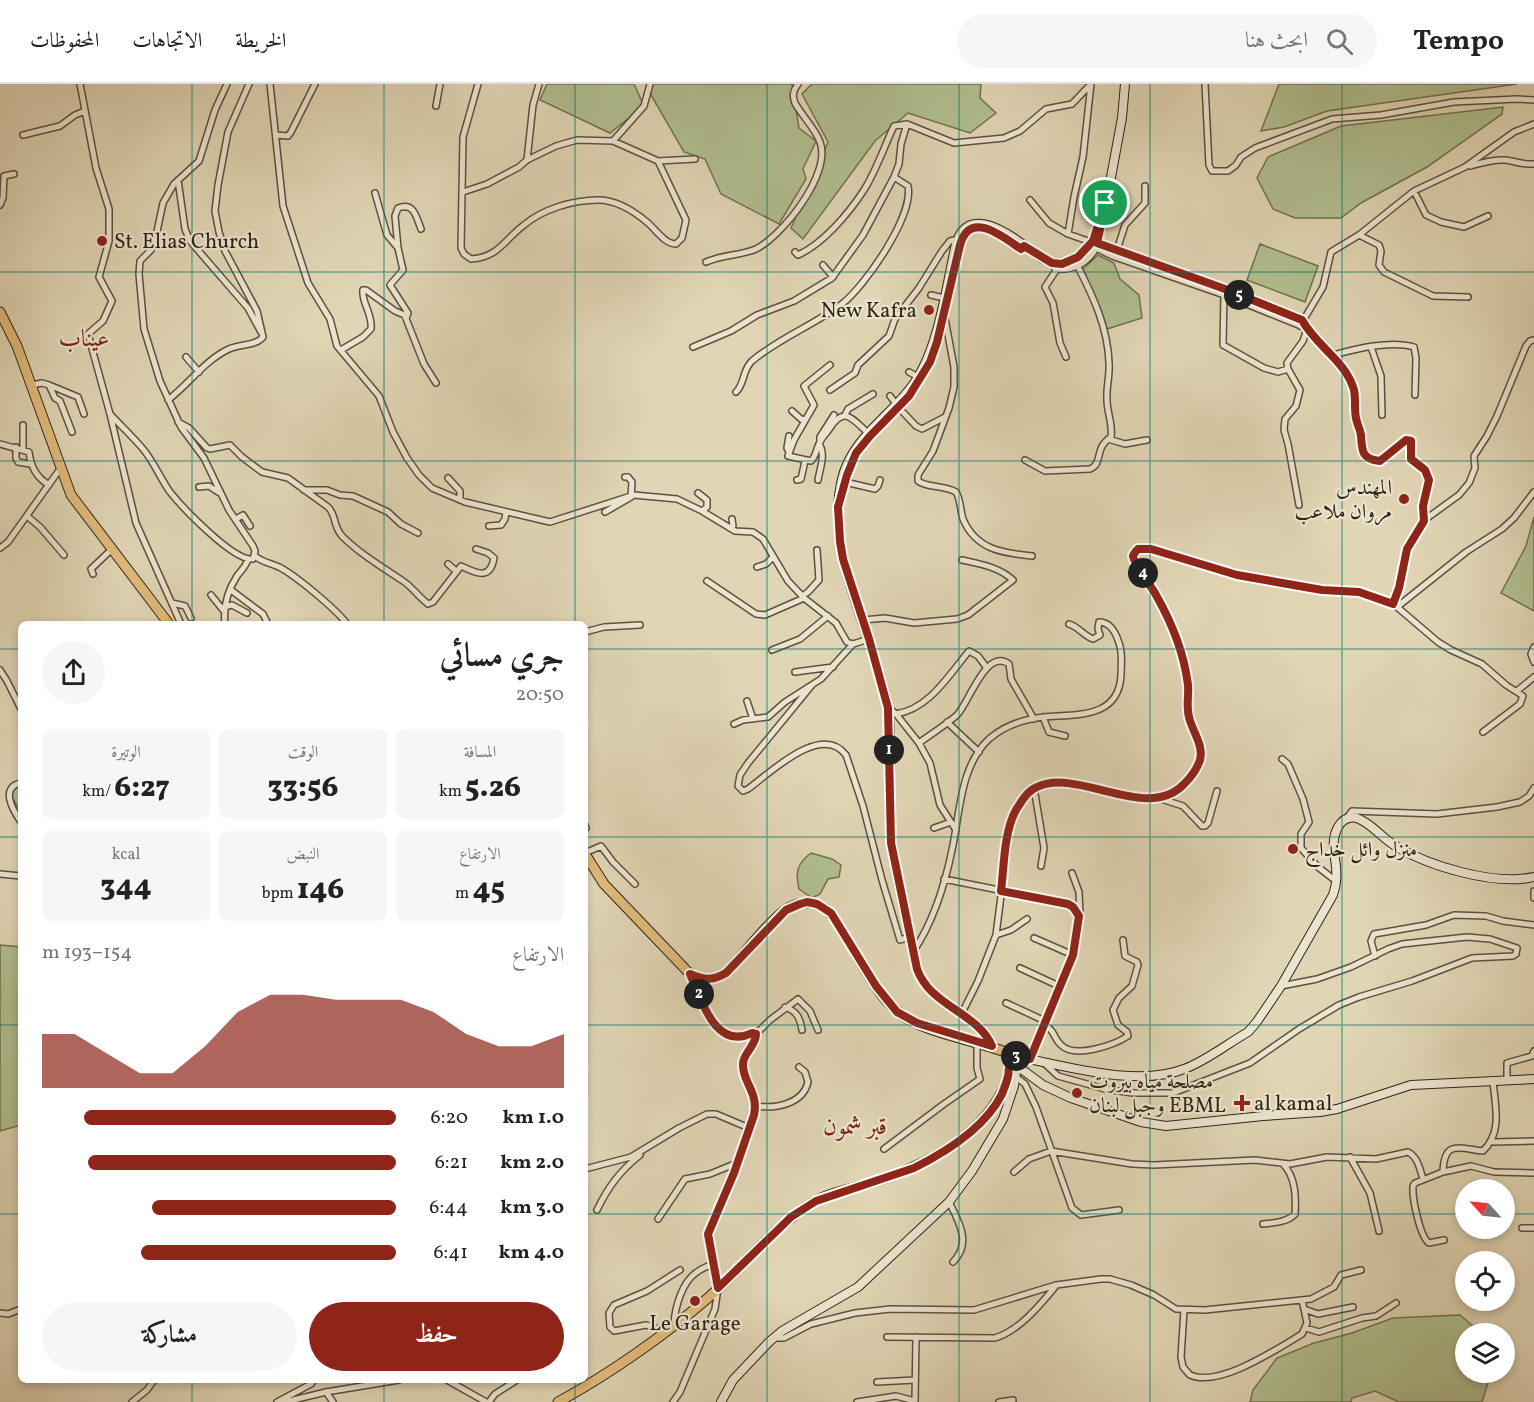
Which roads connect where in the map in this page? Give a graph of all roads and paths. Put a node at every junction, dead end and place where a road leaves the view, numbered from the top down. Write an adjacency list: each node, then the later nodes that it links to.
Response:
1 (80, 84): 16 (street)
2 (227, 84): 29 (street)
3 (249, 84): 61 (street)
4 (270, 84): 20 (street)
5 (315, 84): 20 (street)
6 (440, 84): 15 (street)
7 (478, 84): 32 (street)
8 (539, 84): 23 (street)
9 (650, 84): 21 (street)
10 (798, 84): 48 (street)
11 (1091, 84): 17 (street); 40 (street)
12 (1125, 84): 43 (street)
13 (1205, 84): 14 (street)
14 (1534, 100)
15 (436, 106)
16 (85, 111): 19 (street); 86 (street)
17 (908, 124): 28 (street); 47 (street)
18 (1534, 124): 26 (street)
19 (23, 135)
20 (276, 135): 65 (street)
21 (613, 141): 23 (street); 24 (street)
22 (695, 159): 24 (street)
23 (527, 160): 32 (street)
24 (658, 161): 32 (street)
25 (1534, 164): 26 (street)
26 (1465, 167): 31 (street)
27 (14, 174): 35 (street)
28 (894, 177): 52 (street); 78 (street)
29 (178, 180): 61 (street); 82 (street)
30 (1145, 186): 46 (street)
31 (1414, 191): 37 (street); 41 (street)
32 (463, 192)
33 (375, 193): 44 (street)
34 (1029, 200): 40 (street)
35 (0, 205)
36 (396, 210): 38 (street); 39 (street); 44 (street)
37 (1488, 216)
38 (400, 220)
39 (421, 229)
40 (1068, 234): 43 (street)
41 (1359, 234): 55 (street); 60 (street)
42 (958, 239): 45 (street); 56 (street); 77 (street)
43 (1094, 245): 45 (street); 46 (street); 50 (street); 53 (street)
44 (398, 248): 59 (street)
45 (1022, 248): 51 (street); 58 (street)
46 (1117, 250): 53 (street)
47 (795, 252)
48 (706, 262)
49 (823, 265): 52 (street)
50 (1077, 265): 51 (street); 97 (street)
51 (1057, 269): 68 (street)
52 (832, 277): 63 (street)
53 (1224, 292): 60 (street); 70 (street)
54 (931, 295): 56 (street)
55 (1468, 297)
56 (944, 298): 73 (street)
57 (0, 312): 75 (main road)
58 (944, 313): 83 (street); 90 (street)
59 (405, 316): 65 (street); 74 (street)
60 (1304, 326): 66 (street); 70 (street)
61 (263, 337): 71 (street)
62 (1534, 340): 132 (street)
63 (693, 347)
64 (1371, 347): 66 (street); 80 (street); 89 (street)
65 (340, 350): 123 (street)
66 (1333, 355): 132 (street)
67 (186, 357): 71 (street)
68 (1066, 357)
69 (830, 365): 91 (street)
70 (1288, 369): 124 (street)
71 (199, 372): 82 (street)
72 (909, 372): 73 (street)
73 (918, 377): 83 (street)
74 (436, 383)
75 (32, 385): 76 (street); 107 (main road)
76 (49, 385): 85 (street); 94 (street)
77 (831, 390)
78 (736, 393)
79 (873, 394): 88 (street)
80 (1415, 395)
81 (890, 396): 83 (street)
82 (168, 400): 92 (street)
83 (898, 406): 90 (street); 95 (street); 114 (street)
84 (792, 411): 91 (street)
85 (84, 414)
86 (110, 414): 145 (street); 155 (street)
87 (834, 415): 99 (street)
88 (845, 415): 95 (street); 99 (street)
89 (1382, 415)
90 (945, 417): 143 (street)
91 (806, 420): 103 (street)
92 (178, 422): 118 (street); 120 (street)
93 (22, 425): 102 (street)
94 (72, 432)
95 (868, 433): 125 (street)
96 (789, 436): 103 (street)
97 (1108, 439): 98 (street); 104 (street)
98 (1147, 440)
99 (819, 442): 105 (street); 112 (street)
100 (0, 444): 101 (street)
101 (16, 447): 102 (street); 106 (street)
102 (23, 449): 106 (street)
103 (789, 452): 105 (street)
104 (1025, 460)
105 (806, 461): 111 (street)
106 (30, 464): 116 (street)
107 (60, 469): 116 (street); 138 (main road)
108 (631, 471): 115 (street)
109 (625, 477): 115 (street)
110 (448, 478): 123 (street)
111 (797, 480)
112 (818, 480)
113 (880, 480): 114 (street)
114 (845, 482): 125 (street)
115 (632, 483): 122 (street)
116 (49, 485): 129 (street)
117 (200, 487): 120 (street)
118 (302, 489): 136 (street); 149 (street)
119 (1534, 492): 156 (street)
120 (220, 493): 130 (street)
121 (698, 493): 126 (street)
122 (631, 496): 126 (street); 127 (street); 128 (street)
123 (460, 500): 127 (street)
124 (1299, 505)
125 (838, 507): 161 (street)
126 (702, 511): 135 (street)
127 (506, 512): 134 (street)
128 (606, 512)
129 (27, 516): 137 (street); 141 (street)
130 (236, 519): 133 (street); 142 (street)
131 (732, 519): 135 (street)
132 (1424, 521): 156 (street)
133 (250, 526)
134 (489, 526)
135 (730, 528): 144 (street)
136 (418, 533)
137 (0, 548)
138 (112, 549): 150 (street); 162 (main road)
139 (476, 549): 149 (street)
140 (817, 550): 154 (street)
141 (64, 555)
142 (255, 556): 145 (street); 166 (street)
143 (1032, 556)
144 (773, 557): 148 (street); 154 (street)
145 (248, 559): 152 (street)
146 (962, 560): 161 (street)
147 (448, 564): 149 (street)
148 (757, 567)
149 (456, 571)
150 (93, 574)
151 (707, 581): 154 (street)
152 (231, 590): 157 (street); 165 (street)
153 (211, 595): 157 (street)
154 (803, 597): 159 (street)
155 (172, 603): 160 (street); 163 (street)
156 (1395, 605): 181 (street); 200 (street)
157 (224, 609): 158 (street); 164 (street)
158 (247, 613)
159 (828, 616): 171 (street); 173 (street)
160 (191, 618)
161 (863, 620): 170 (street)
162 (167, 621)
163 (180, 621)
164 (225, 621)
165 (266, 621)
166 (343, 621)
167 (1069, 624): 186 (street)
168 (640, 625): 169 (street)
169 (588, 631)
170 (869, 639): 171 (street); 184 (street)
171 (853, 644): 175 (street)
172 (1534, 647): 174 (street)
173 (772, 650)
174 (1534, 662)
175 (833, 667): 178 (street); 180 (street)
176 (987, 668): 185 (street); 188 (street); 189 (street)
177 (0, 670): 183 (street)
178 (795, 672)
179 (1534, 677): 181 (street)
180 (812, 685): 187 (street); 223 (street)
181 (1517, 691): 191 (street)
182 (747, 701): 187 (street)
183 (18, 703)
184 (888, 708): 185 (street); 223 (street)
185 (896, 714): 193 (street)
186 (1043, 717): 188 (street); 192 (street)
187 (753, 719): 190 (street)
188 (1034, 719): 194 (street)
189 (947, 722): 193 (street); 194 (street)
190 (734, 724)
191 (1483, 732)
192 (1065, 736)
193 (919, 743): 203 (street)
194 (979, 752): 205 (street)
195 (1282, 759): 214 (street)
196 (18, 784): 201 (street)
197 (1034, 788): 200 (street); 208 (street); 216 (street)
198 (1534, 788): 202 (street)
199 (1218, 791): 200 (street)
200 (1153, 797)
201 (18, 816)
202 (1346, 819): 212 (street); 214 (street)
203 (951, 822): 204 (street); 205 (street)
204 (934, 828)
205 (956, 830): 213 (street)
206 (588, 852): 215 (street)
207 (588, 858): 230 (main road)
208 (1041, 866)
209 (1072, 873): 219 (street)
210 (0, 874): 211 (street)
211 (18, 876)
212 (1534, 878)
213 (944, 879): 216 (street); 226 (street)
214 (1336, 881): 231 (street)
215 (635, 884)
216 (1001, 891): 219 (street); 222 (street)
217 (1534, 891): 218 (street)
218 (1534, 898)
219 (1079, 916): 227 (street)
220 (1027, 919): 222 (street)
221 (1534, 925): 228 (street)
222 (996, 935): 235 (street)
223 (910, 937): 226 (street)
224 (1034, 938): 227 (street)
225 (1124, 940): 236 (street)
226 (913, 952): 235 (street)
227 (1073, 955): 232 (street)
228 (1375, 956): 231 (street); 245 (street)
229 (1020, 968): 232 (street)
230 (690, 974): 239 (street); 240 (main road)
231 (1281, 986): 245 (street)
232 (1060, 987): 236 (street)
233 (1006, 1003): 236 (street)
234 (785, 1007): 237 (street); 238 (street); 239 (street)
235 (962, 1015): 241 (street)
236 (1044, 1023): 244 (street)
237 (802, 1030)
238 (818, 1030)
239 (756, 1034): 251 (street)
240 (977, 1042): 241 (main road); 256 (street)
241 (992, 1046): 243 (main road)
242 (1534, 1051): 249 (street)
243 (1014, 1056): 244 (street); 247 (main road)
244 (1030, 1059): 245 (street)
245 (1042, 1062)
246 (799, 1067): 251 (street)
247 (1013, 1071): 250 (street); 257 (street); 266 (street); 280 (main road)
248 (1534, 1079): 249 (street)
249 (1507, 1080): 250 (street)
250 (1493, 1081): 254 (street)
251 (756, 1106): 252 (street)
252 (749, 1128): 255 (street); 259 (street)
253 (1534, 1141): 254 (street)
254 (1493, 1142): 263 (street)
255 (653, 1144): 261 (street); 267 (street)
256 (884, 1149)
257 (1051, 1151): 260 (street); 262 (street); 268 (street)
258 (1350, 1157): 260 (street); 265 (street); 273 (street)
259 (737, 1163): 269 (street); 276 (street)
260 (1282, 1164): 270 (street)
261 (588, 1168)
262 (1014, 1172)
263 (1443, 1172): 264 (street); 265 (street)
264 (1534, 1173)
265 (1423, 1179): 274 (street)
266 (949, 1202): 275 (street); 294 (street)
267 (597, 1210)
268 (1119, 1210)
269 (657, 1219)
270 (1263, 1224)
271 (1522, 1228): 272 (street)
272 (1534, 1228)
273 (1379, 1231)
274 (1444, 1240)
275 (953, 1262)
276 (714, 1263): 280 (street); 289 (street)
277 (680, 1270): 291 (street)
278 (1361, 1270): 281 (street)
279 (1056, 1285): 286 (street); 293 (street); 294 (street)
280 (718, 1288): 289 (main road); 310 (street)
281 (1302, 1300): 284 (street); 286 (street)
282 (1396, 1303): 290 (street)
283 (1353, 1307): 288 (street)
284 (1304, 1309): 288 (street); 290 (street)
285 (18, 1310): 287 (street)
286 (1184, 1310): 290 (street)
287 (0, 1313)
288 (1318, 1314): 290 (street)
289 (674, 1324): 291 (main road)
290 (1306, 1326)
291 (665, 1331): 309 (main road)
292 (887, 1337): 293 (street)
293 (916, 1337): 295 (street)
294 (775, 1338): 311 (street)
295 (915, 1380): 296 (street); 313 (street)
296 (878, 1382)
297 (152, 1383): 304 (street)
298 (312, 1383): 305 (street)
299 (381, 1383): 302 (street)
300 (454, 1383): 308 (street)
301 (512, 1383): 308 (street)
302 (326, 1392): 306 (street); 307 (street)
303 (1013, 1400): 314 (street)
304 (132, 1402)
305 (277, 1402)
306 (285, 1402)
307 (333, 1402)
308 (487, 1402)
309 (558, 1402)
310 (673, 1402)
311 (722, 1402)
312 (857, 1402): 313 (street)
313 (915, 1402)
314 (999, 1402)

